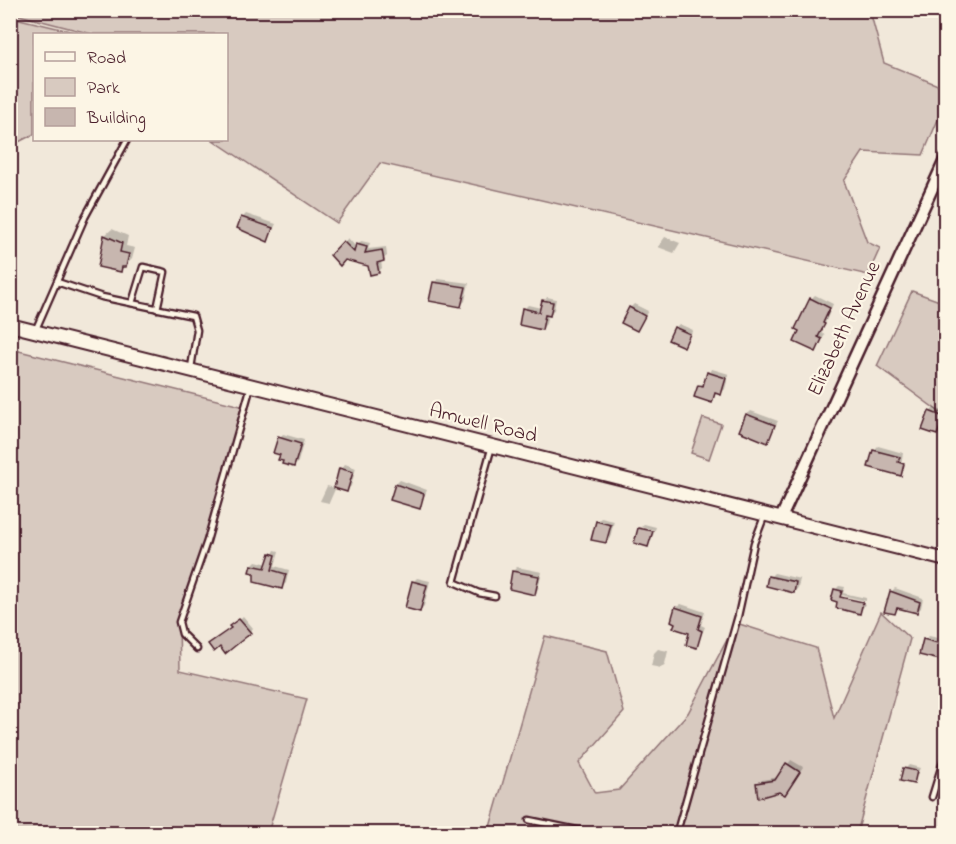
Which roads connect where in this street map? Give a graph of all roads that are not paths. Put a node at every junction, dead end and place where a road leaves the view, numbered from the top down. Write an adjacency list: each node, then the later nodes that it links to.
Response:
1 (126, 141): 4 (lane)
2 (945, 158): 3 (street, Elizabeth Avenue)
3 (941, 181): 13 (street, Elizabeth Avenue)
4 (57, 282): 5 (lane); 8 (lane)
5 (132, 303): 6 (lane); 6 (lane)
6 (157, 309): 9 (lane)
7 (10, 325): 8 (main road, Amwell Road)
8 (35, 331): 9 (main road, Amwell Road)
9 (191, 370): 10 (main road, Amwell Road)
10 (251, 386): 11 (main road, Amwell Road); 16 (lane)
11 (492, 446): 12 (main road, Amwell Road); 15 (lane)
12 (765, 514): 13 (main road, Amwell Road); 21 (lane)
13 (781, 518): 14 (main road, Amwell Road)
14 (945, 560)
15 (495, 596)
16 (197, 649)
17 (945, 752): 18 (lane)
18 (932, 797)
19 (529, 820): 20 (lane)
20 (596, 834)
21 (674, 834)

